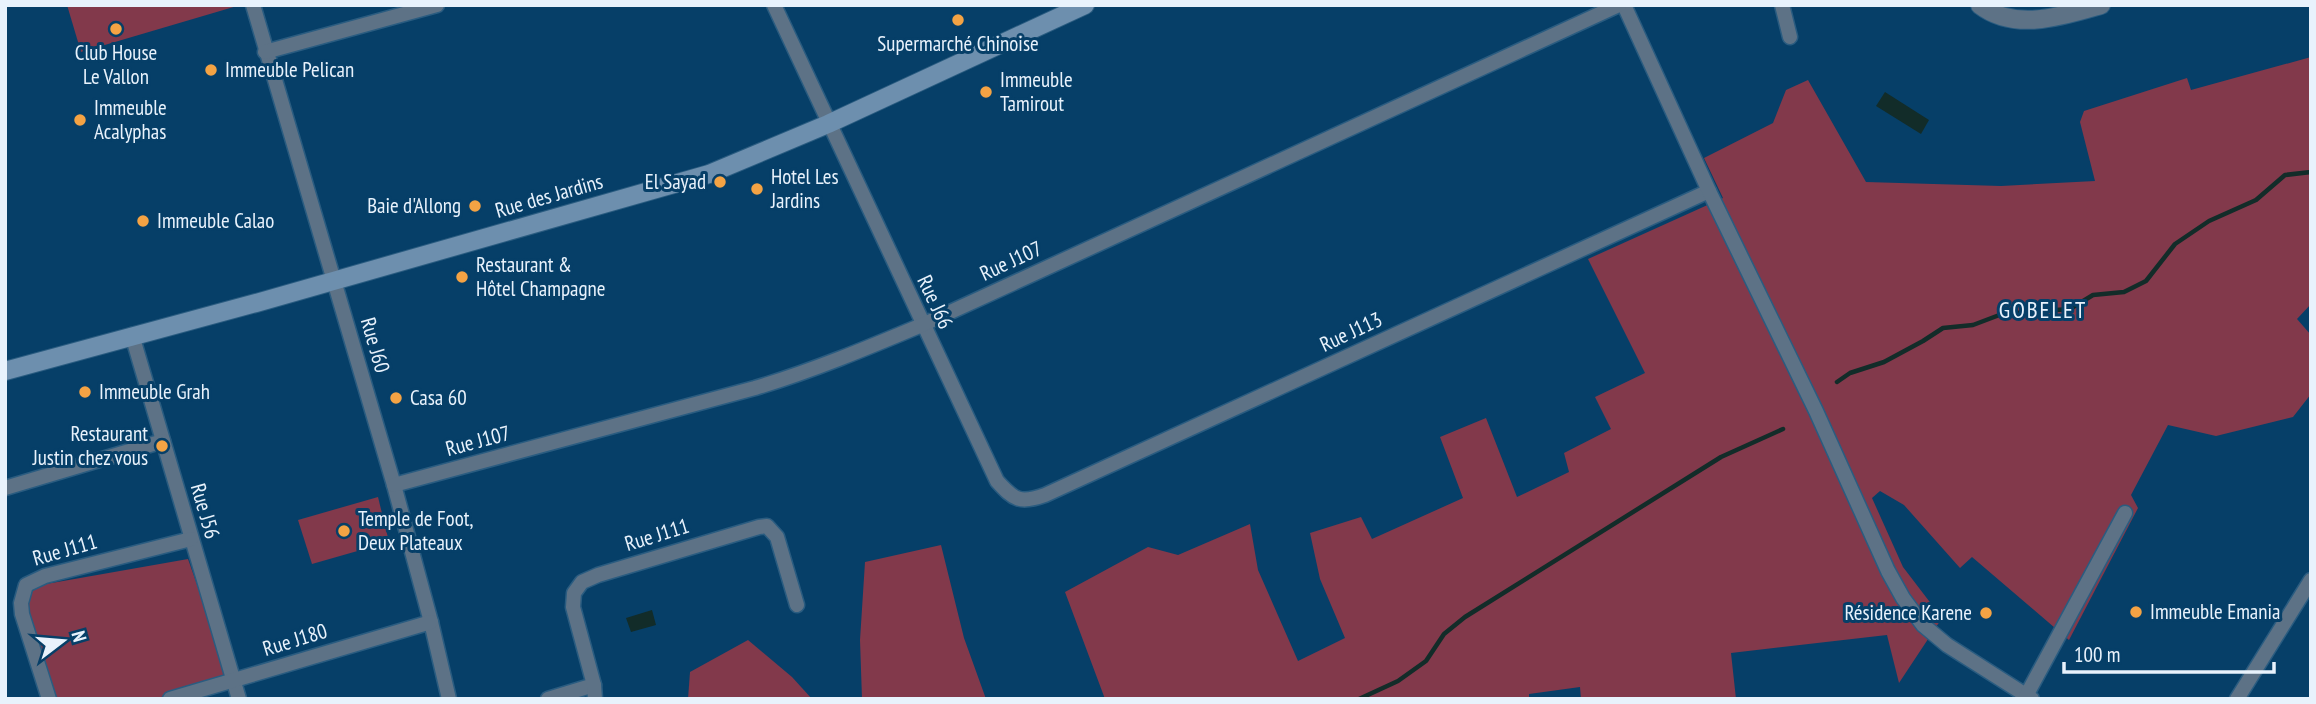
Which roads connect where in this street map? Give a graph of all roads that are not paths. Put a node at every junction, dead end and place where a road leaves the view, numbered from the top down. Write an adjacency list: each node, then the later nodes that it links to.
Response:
1 (253, 5): 10 (street, Rue J60)
2 (437, 5): 10 (street)
3 (774, 5): 11 (street, Rue J66)
4 (1085, 5): 11 (main road, Rue des Jardins)
5 (1622, 5): 12 (street); 14 (street, Rue J107)
6 (1782, 5): 9 (street)
7 (2101, 5): 8 (street)
8 (1982, 7)
9 (1790, 37)
10 (265, 52): 13 (street, Rue J60)
11 (828, 124): 13 (main road, Rue des Jardins); 14 (street, Rue J66)
12 (1709, 191): 20 (street, Rue J113); 28 (street)
13 (333, 281): 15 (main road, Rue des Jardins); 18 (street, Rue J60)
14 (922, 325): 18 (street, Rue J107); 20 (street, Rue J66)
15 (132, 335): 16 (main road, Rue des Jardins); 17 (street, Rue J56)
16 (5, 371)
17 (163, 441): 19 (street); 22 (street, Rue J56)
18 (394, 485): 25 (street, Rue J60)
19 (5, 488)
20 (1009, 495)
21 (2124, 513): 28 (street)
22 (191, 539): 26 (street, Rue J56); 29 (street, Rue J111)
23 (2311, 580): 34 (street)
24 (797, 604): 27 (street, Rue J111)
25 (431, 622): 26 (street, Rue J180); 32 (street, Rue J60)
26 (234, 680): 30 (street, Rue J180); 31 (street, Rue J56)
27 (594, 692): 33 (street, Rue J111)
28 (2029, 697)
29 (49, 699)
30 (170, 699)
31 (239, 699)
32 (449, 699)
33 (548, 699)
34 (2237, 699)

